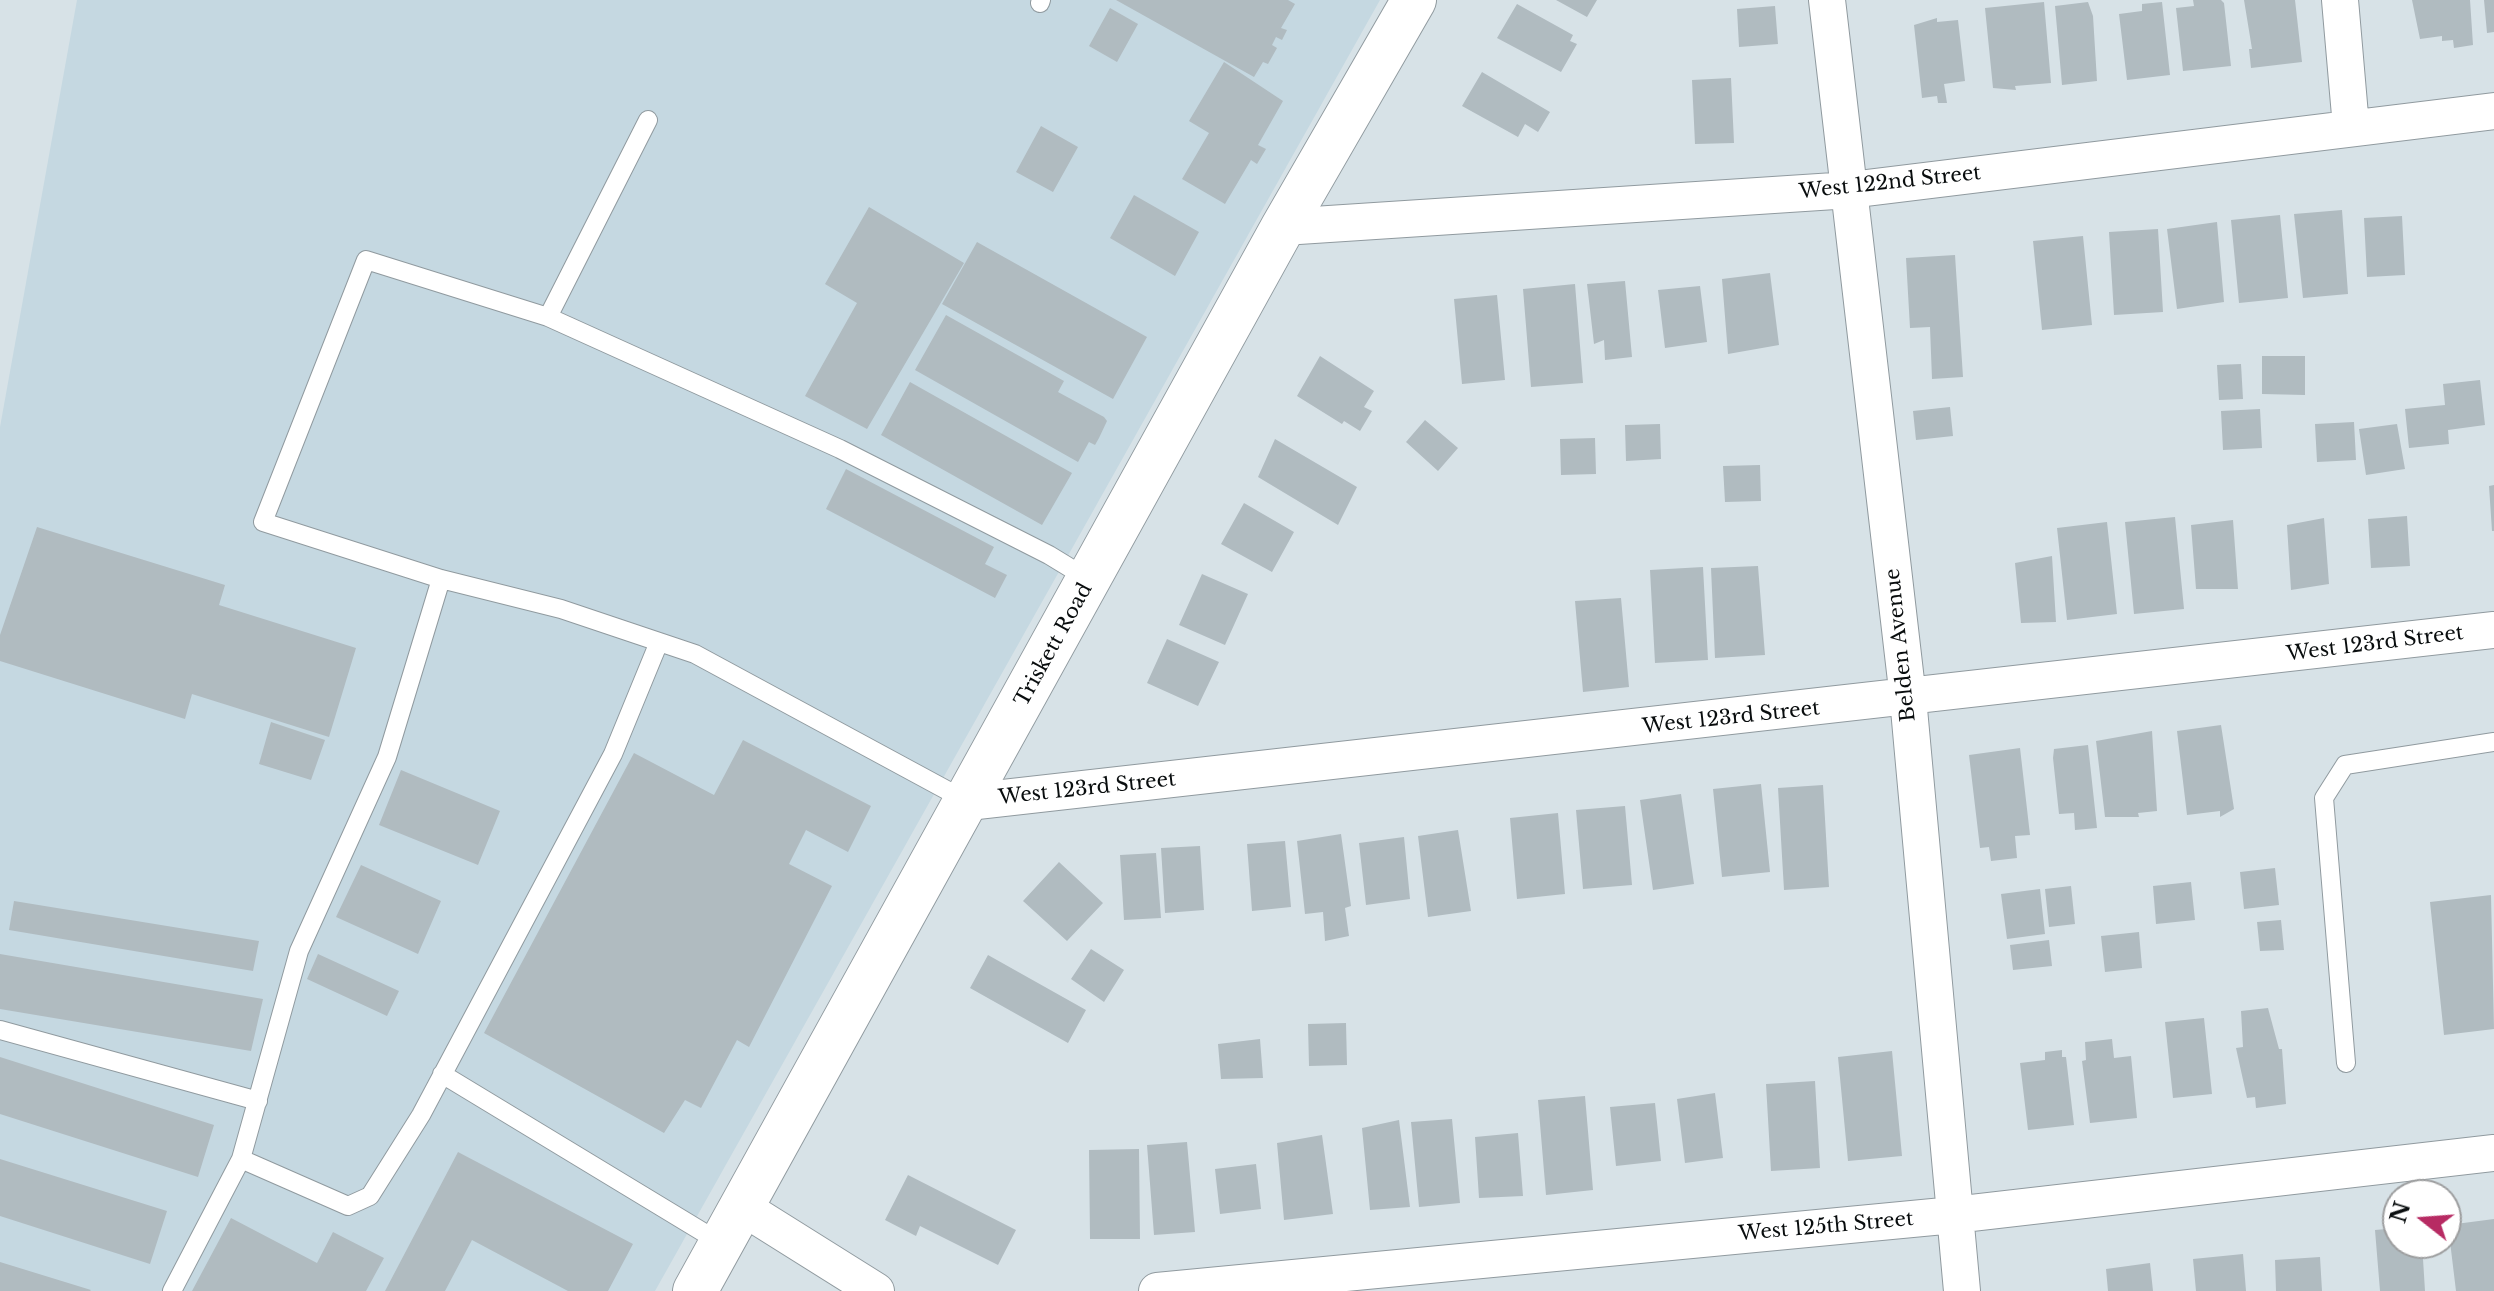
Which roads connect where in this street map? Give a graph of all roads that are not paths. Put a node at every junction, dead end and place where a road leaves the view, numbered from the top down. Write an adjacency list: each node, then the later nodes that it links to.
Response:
1 (1414, 0): 8 (street, Triskett Road)
2 (1827, 0): 7 (street, Belden Avenue)
3 (2340, 0): 6 (street)
4 (2494, 111): 6 (street, West 122nd Street)
5 (648, 120): 9 (lane)
6 (2351, 127): 7 (street, West 122nd Street)
7 (1850, 190): 8 (street, West 122nd Street); 14 (street, Belden Avenue)
8 (1283, 227): 11 (street, Triskett Road)
9 (548, 317): 10 (lane); 11 (lane)
10 (441, 579): 13 (lane); 20 (lane)
11 (1090, 580): 16 (street, Triskett Road)
12 (2494, 630): 14 (street, West 123rd Street)
13 (659, 642): 16 (lane); 19 (lane)
14 (1908, 698): 16 (street, West 123rd Street); 23 (street, Belden Avenue)
15 (2494, 742): 18 (lane)
16 (968, 802): 24 (street, Triskett Road)
17 (0, 1030): 20 (lane)
18 (2346, 1063)
19 (442, 1074): 22 (lane); 24 (lane)
20 (258, 1101): 22 (lane)
21 (2494, 1153): 23 (street, West 125th Street)
22 (241, 1159): 25 (lane)
23 (1954, 1215): 28 (street, West 125th Street); 29 (street, Belden Avenue)
24 (732, 1225): 26 (street, Triskett Road); 27 (street)
25 (172, 1291)
26 (695, 1291)
27 (876, 1291)
28 (1157, 1291)
29 (1962, 1291)

